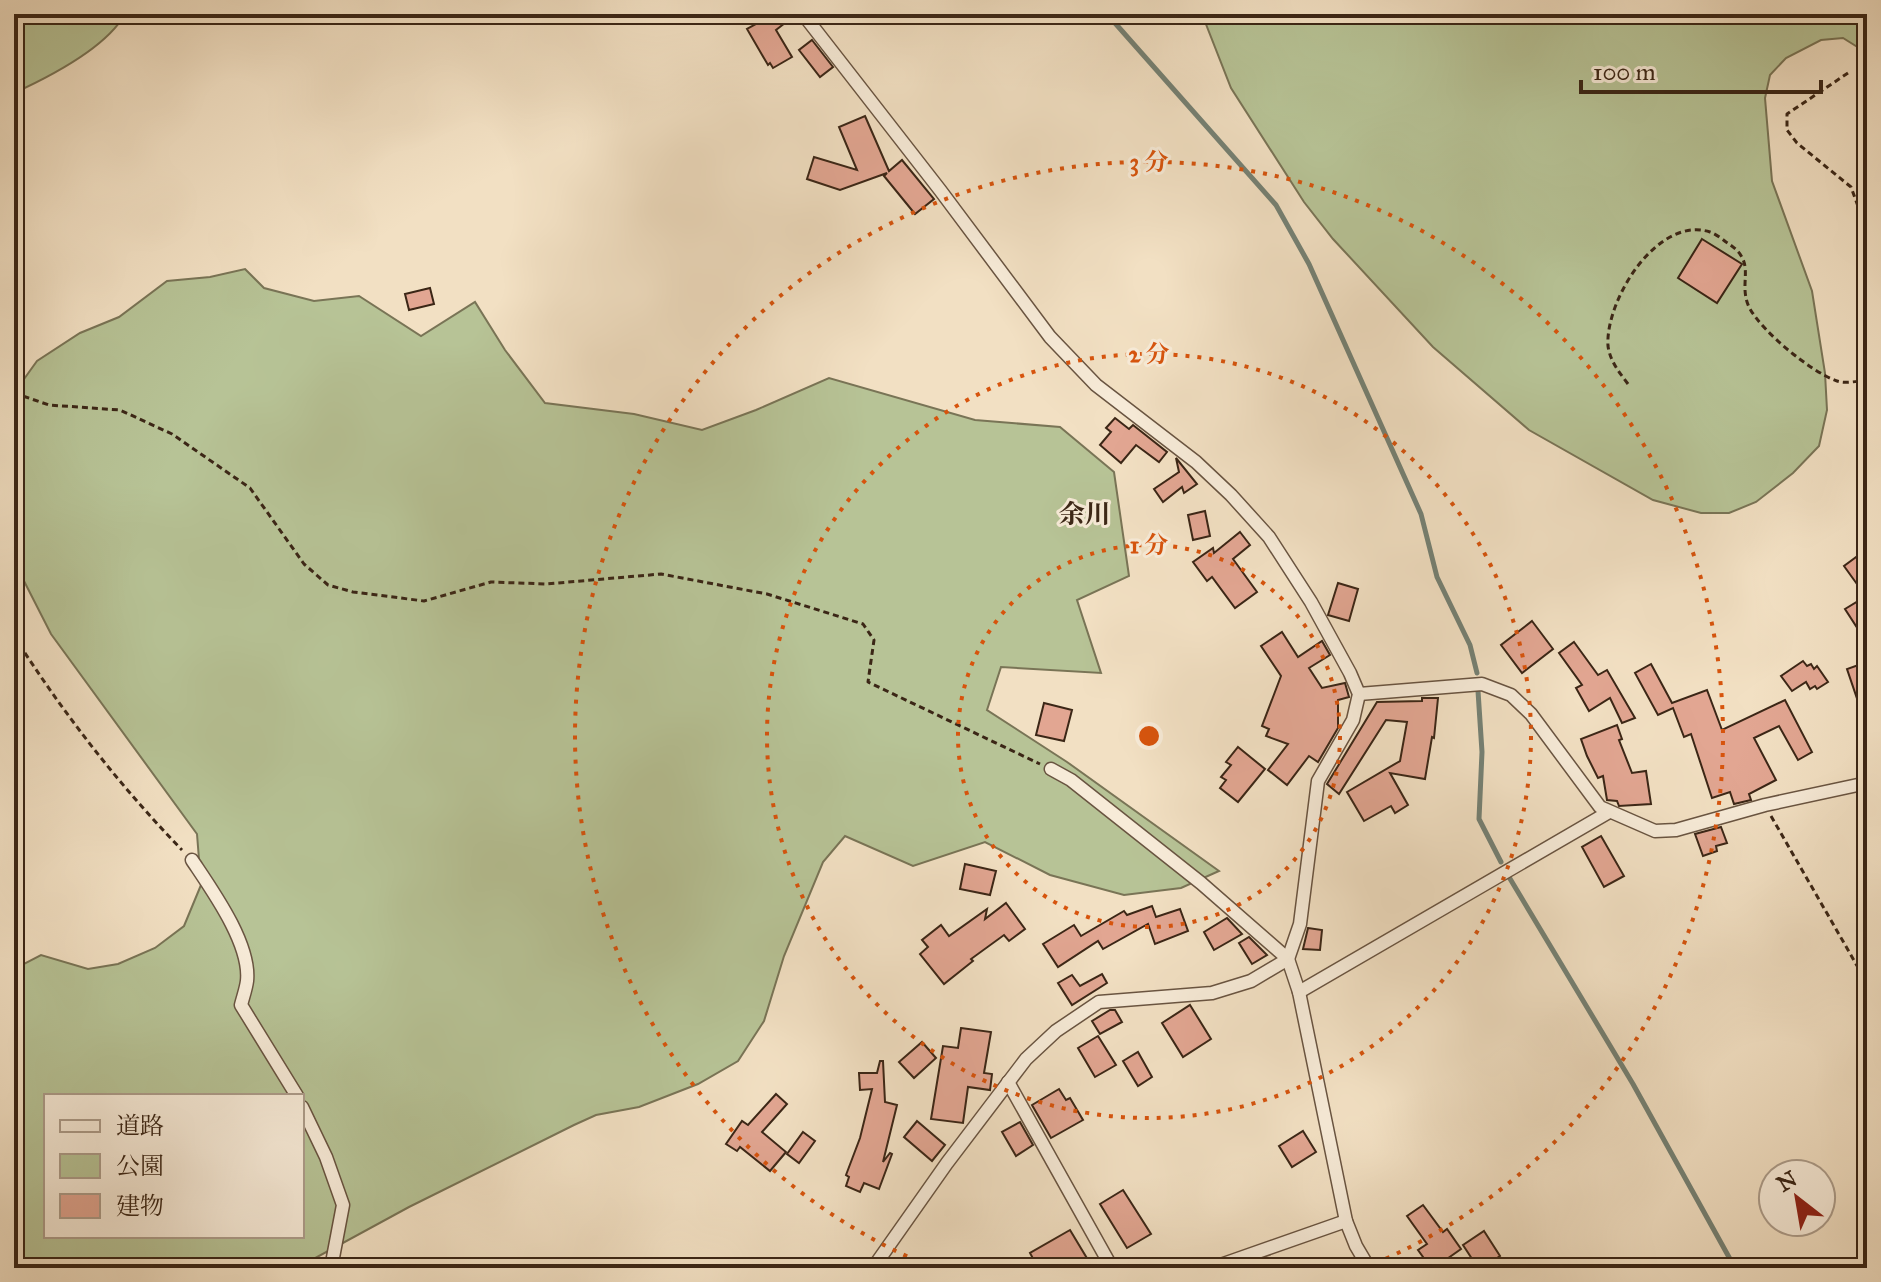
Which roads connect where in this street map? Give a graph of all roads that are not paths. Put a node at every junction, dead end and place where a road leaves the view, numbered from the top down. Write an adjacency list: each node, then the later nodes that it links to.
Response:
1 (803, 14): 2 (street)
2 (1359, 694): 5 (street); 7 (street)
3 (1051, 769): 7 (street)
4 (1867, 783): 5 (street)
5 (1609, 812): 8 (street)
6 (192, 860): 10 (street)
7 (1288, 959): 8 (street); 9 (street)
8 (1299, 992): 12 (street)
9 (1008, 1082): 14 (street); 15 (street)
10 (296, 1094)
11 (304, 1111): 13 (street)
12 (1346, 1221): 16 (street); 17 (street)
13 (331, 1268)
14 (873, 1268)
15 (1112, 1268)
16 (1212, 1268)
17 (1369, 1268)

